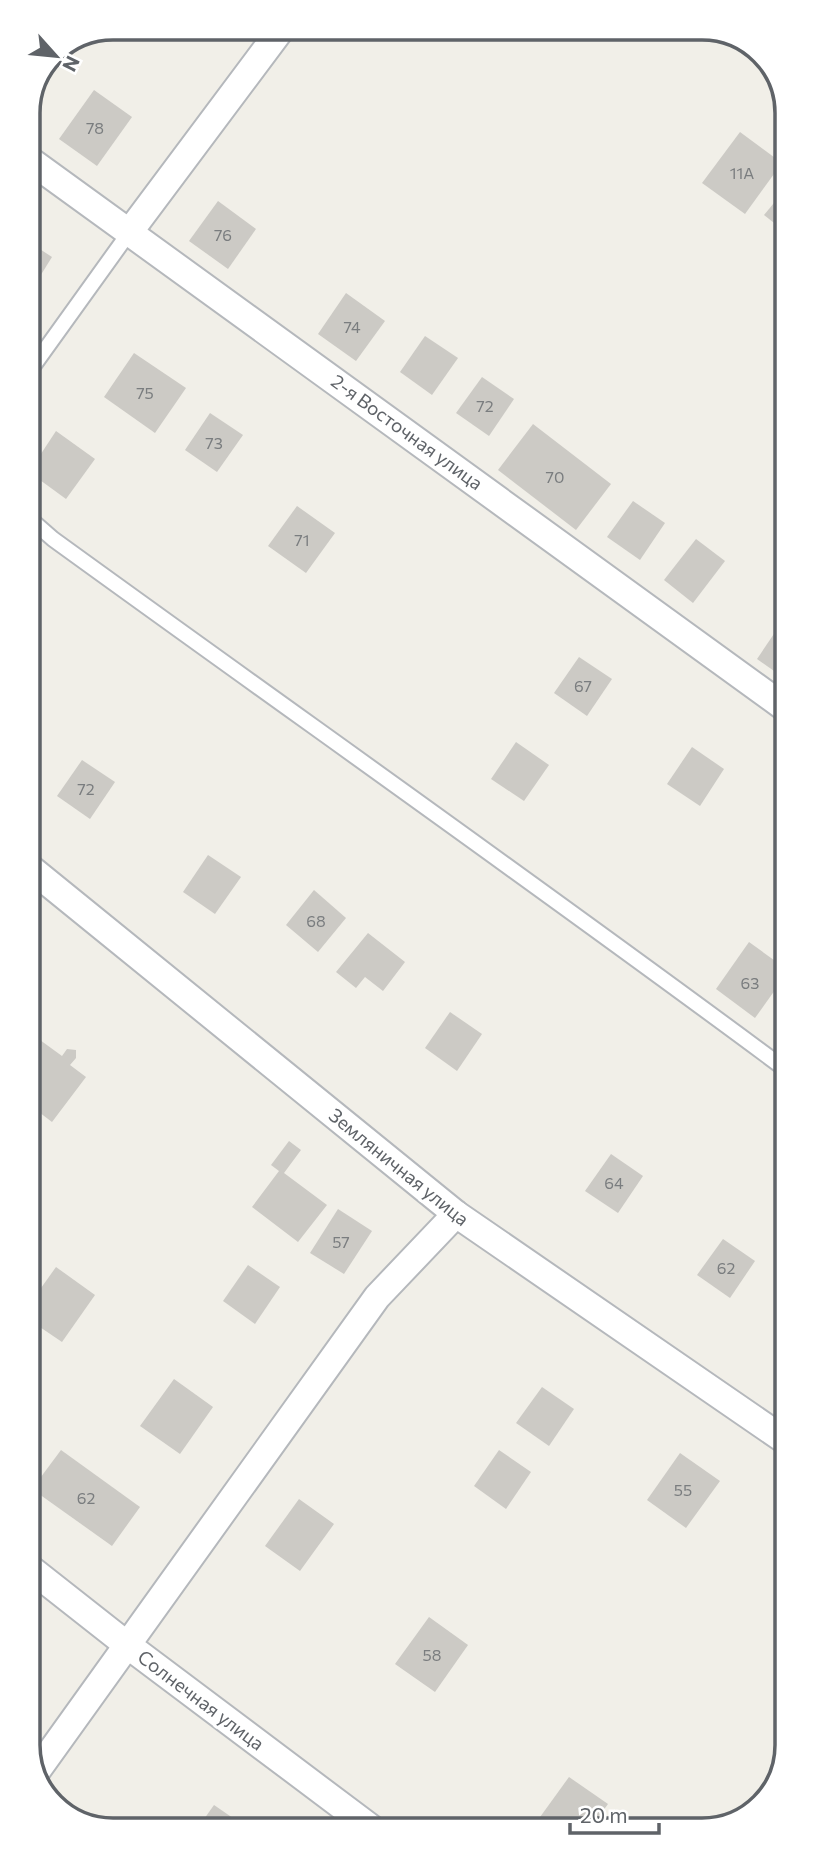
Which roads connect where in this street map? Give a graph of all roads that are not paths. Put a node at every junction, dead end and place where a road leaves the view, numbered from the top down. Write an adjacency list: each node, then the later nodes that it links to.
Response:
1 (273, 40): 3 (street)
2 (40, 167): 3 (street, 2-я Восточная улица)
3 (131, 230): 4 (lane); 6 (street, 2-я Восточная улица)
4 (40, 357)
5 (40, 527): 8 (lane)
6 (775, 700)
7 (40, 876): 9 (street, Земляничная улица)
8 (775, 1062)
9 (456, 1214): 10 (street, Земляничная улица); 12 (street)
10 (775, 1433)
11 (40, 1576): 12 (street, Солнечная улица)
12 (126, 1644): 13 (street); 14 (street, Солнечная улица)
13 (43, 1762)
14 (358, 1818)

